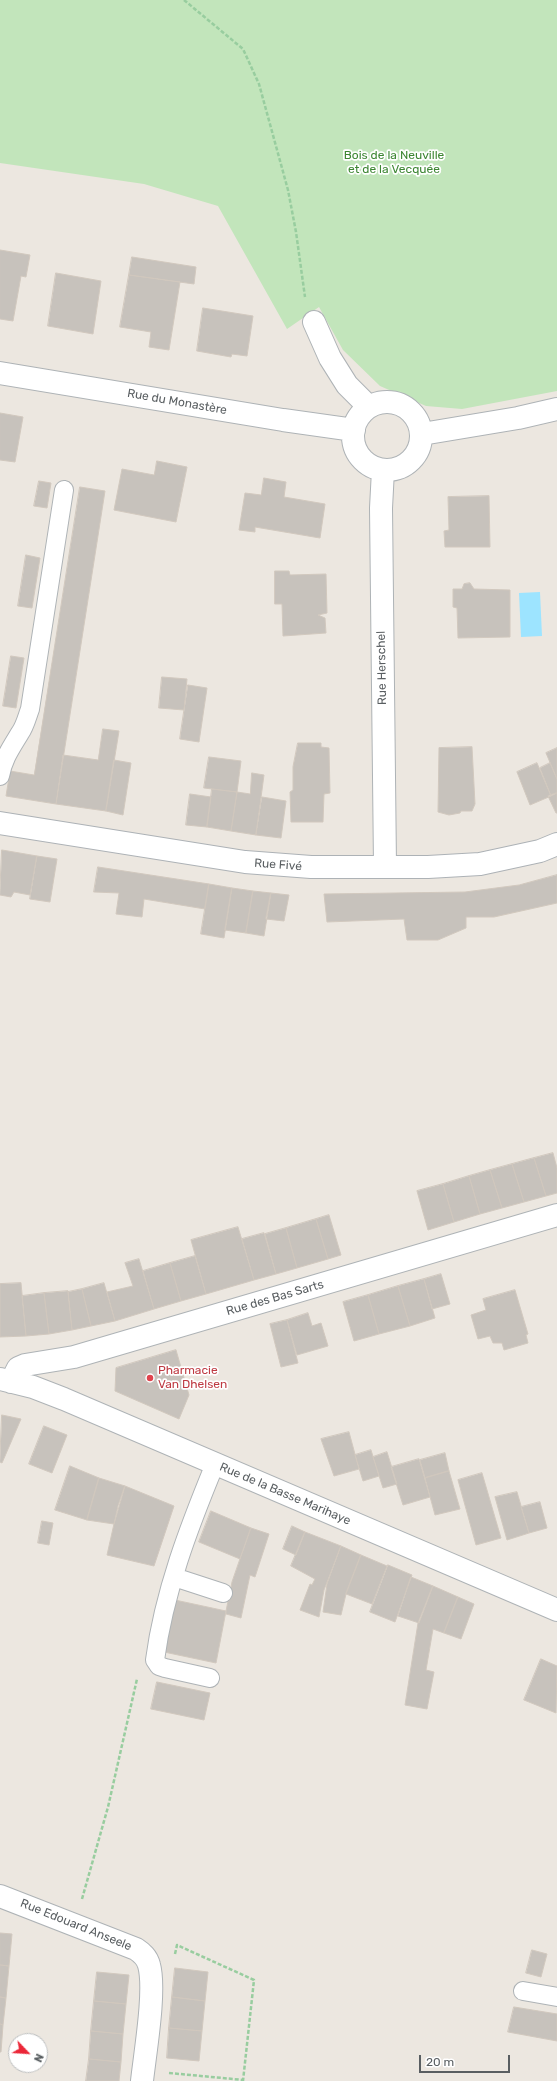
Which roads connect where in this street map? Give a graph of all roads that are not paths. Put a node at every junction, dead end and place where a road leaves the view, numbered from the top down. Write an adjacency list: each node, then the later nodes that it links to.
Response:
1 (314, 322): 3 (street)
2 (0, 372): 5 (street, Rue du Monastère)
3 (369, 406): 5 (street); 6 (street)
4 (557, 409): 6 (street)
5 (354, 430): 7 (street)
6 (422, 434): 7 (street)
7 (383, 470): 12 (street, Rue Herschel)
8 (64, 490): 9 (lane)
9 (0, 776)
10 (0, 823): 12 (street, Rue Fivé)
11 (557, 844): 12 (street, Rue Fivé)
12 (385, 866)
13 (557, 1215): 14 (street, Rue des Bas Sarts)
14 (5, 1380): 15 (street, Rue de la Basse Marihaye)
15 (215, 1464): 16 (lane); 18 (street, Rue de la Basse Marihaye)
16 (174, 1577): 17 (lane); 19 (lane)
17 (223, 1592)
18 (557, 1610)
19 (210, 1678)
20 (0, 1896): 23 (street, Rue Edouard Anseele)
21 (523, 1991): 22 (lane)
22 (557, 1997)
23 (142, 2081)

